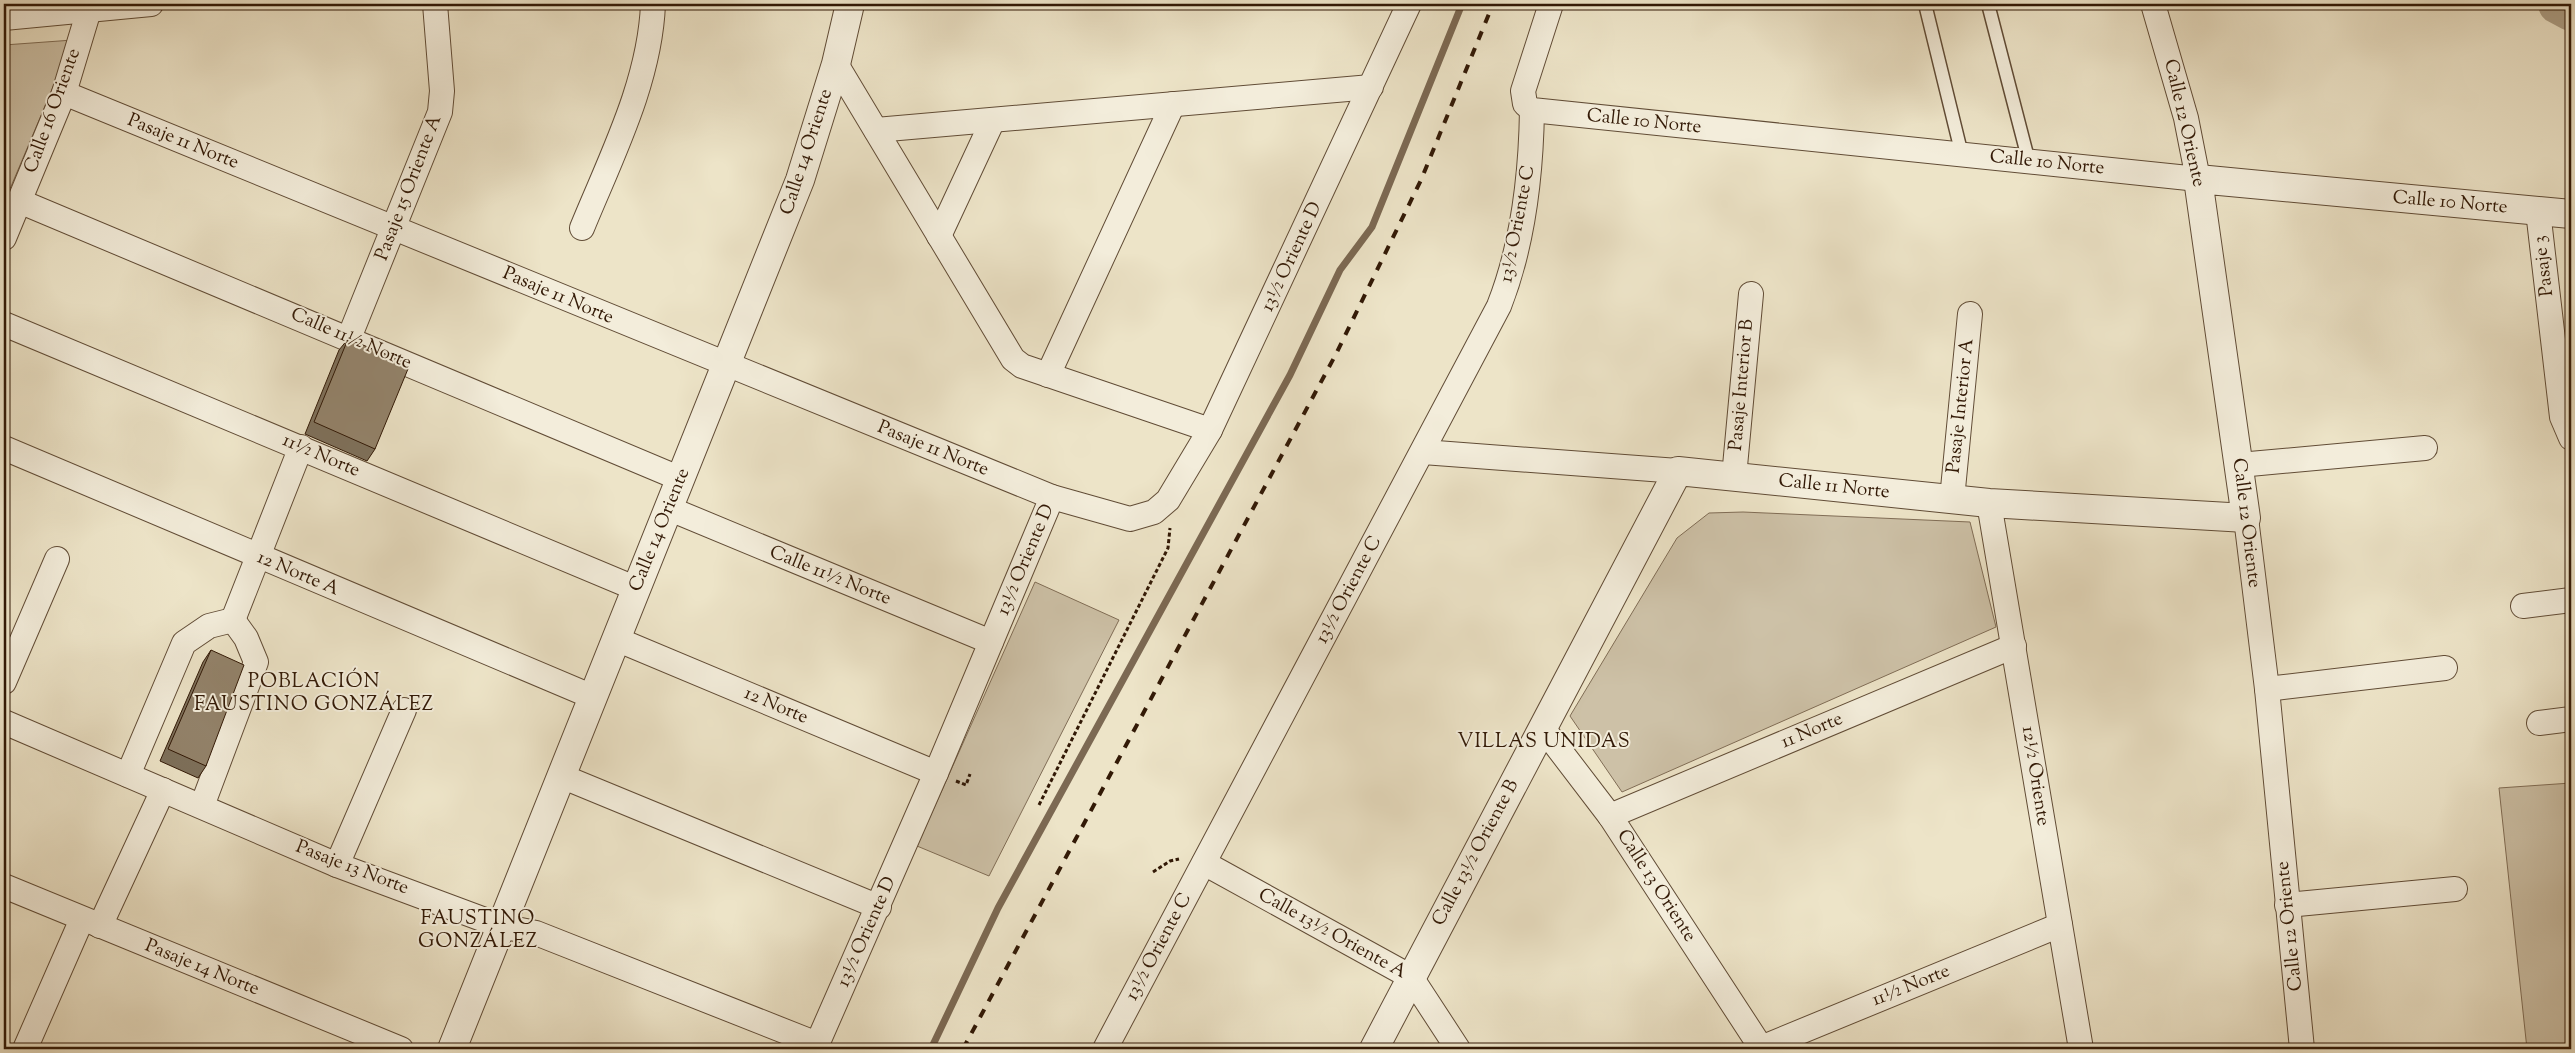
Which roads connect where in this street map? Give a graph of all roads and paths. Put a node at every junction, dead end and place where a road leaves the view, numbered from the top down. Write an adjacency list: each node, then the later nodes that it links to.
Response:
1 (151, 4): 10 (street)
2 (435, 4): 25 (street, Pasaje 15 Oriente A)
3 (654, 4): 26 (street)
4 (850, 4): 12 (street, Calle 14 Oriente)
5 (1409, 4): 13 (street, 13½ Oriente D)
6 (1551, 4): 16 (street, 13½ Oriente C)
7 (1925, 4): 19 (lane)
8 (1988, 4): 20 (lane)
9 (2153, 4): 21 (street, Calle 12 Oriente)
10 (89, 10): 11 (street); 14 (street, Calle 16 Oriente)
11 (4, 18)
12 (836, 64): 18 (street); 33 (street, Calle 14 Oriente)
13 (1371, 87): 15 (street); 35 (street, 13½ Oriente D)
14 (64, 93): 22 (street, Calle 16 Oriente); 25 (street, Pasaje 11 Norte)
15 (1173, 104): 17 (street); 34 (street)
16 (1529, 107): 19 (street, Calle 10 Norte); 40 (street, 13½ Oriente C)
17 (993, 120): 18 (street); 27 (street)
18 (876, 130): 27 (street)
19 (1962, 155): 20 (street, Calle 10 Norte)
20 (2029, 162): 21 (street, Calle 10 Norte)
21 (2198, 179): 23 (street, Calle 10 Norte); 41 (street, Calle 12 Oriente)
22 (19, 200): 28 (street, Calle 16 Oriente); 32 (street, Calle 11½ Norte)
23 (2538, 211): 24 (street, Calle 10 Norte); 36 (street, Pasaje 3)
24 (2571, 214)
25 (394, 228): 32 (street, Pasaje 15 Oriente A); 33 (street, Pasaje 11 Norte)
26 (582, 228)
27 (939, 236): 34 (street)
28 (4, 238)
29 (1751, 294): 43 (street, Pasaje Interior B)
30 (1970, 314): 46 (street, Pasaje Interior A)
31 (4, 324): 37 (street, 11½ Norte)
32 (349, 338): 44 (street, Calle 11½ Norte)
33 (726, 366): 44 (street, Calle 14 Oriente); 45 (street, Pasaje 11 Norte)
34 (1048, 375): 35 (street)
35 (1210, 430): 47 (street, 13½ Oriente D)
36 (2571, 438)
37 (301, 447): 51 (street); 53 (street, 11½ Norte)
38 (4, 448): 51 (street, 12 Norte A)
39 (2425, 448): 41 (street)
40 (1422, 452): 42 (street, Calle 11 Norte); 76 (street, 13½ Oriente C)
41 (2239, 465): 50 (street, Calle 12 Oriente)
42 (1678, 472): 43 (street, Calle 11 Norte); 68 (street, Calle 13½ Oriente B)
43 (1734, 477): 46 (street, Calle 11 Norte)
44 (681, 479): 49 (street, Calle 14 Oriente)
45 (1052, 497): 47 (street, 13½ Oriente D); 58 (street, 13½ Oriente D)
46 (1952, 499): 48 (street, Calle 11 Norte)
47 (1168, 500): 73 (path)
48 (1989, 503): 50 (street, Calle 11 Norte); 59 (street, 12½ Oriente)
49 (670, 509): 53 (street, Calle 14 Oriente); 58 (street, Calle 11½ Norte)
50 (2246, 518): 62 (street, Calle 12 Oriente)
51 (256, 557): 56 (street); 63 (street, 12 Norte A)
52 (57, 559): 61 (street)
53 (637, 589): 57 (street, Calle 14 Oriente)
54 (2571, 600): 55 (street)
55 (2523, 606)
56 (233, 620): 70 (street); 74 (street)
57 (616, 639): 63 (street, Calle 14 Oriente); 69 (street, 12 Norte)
58 (991, 642): 69 (street, 13½ Oriente D)
59 (2014, 646): 75 (street, 11 Norte); 83 (street, 12½ Oriente)
60 (2445, 668): 62 (street)
61 (4, 682)
62 (2267, 689): 80 (street, Calle 12 Oriente)
63 (593, 697): 71 (street, Calle 14 Oriente)
64 (404, 710): 77 (street)
65 (2571, 719): 67 (street)
66 (4, 722): 70 (street, Pasaje 13 Norte)
67 (2539, 723)
68 (1542, 727): 75 (street, Calle 13 Oriente); 85 (street, Calle 13½ Oriente B)
69 (936, 773): 81 (street, 13½ Oriente D)
70 (128, 775): 72 (street, Pasaje 13 Norte)
71 (561, 776): 81 (street); 84 (street, Calle 14 Oriente)
72 (163, 790): 74 (street, Pasaje 13 Norte); 82 (street)
73 (1039, 805)
74 (202, 806): 77 (street, Pasaje 13 Norte)
75 (1610, 816): 87 (street, Calle 13 Oriente)
76 (1204, 863): 85 (street, Calle 13½ Oriente A); 91 (street, 13½ Oriente C)
77 (338, 865): 84 (street, Pasaje 13 Norte)
78 (4, 886): 82 (street, Pasaje 14 Norte)
79 (2455, 889): 80 (street)
80 (2288, 905): 95 (street, Calle 12 Oriente)
81 (879, 907): 86 (street, 13½ Oriente D)
82 (91, 922): 88 (street); 89 (street, Pasaje 14 Norte)
83 (2060, 925): 87 (street, 11½ Norte); 94 (street, 12½ Oriente)
84 (501, 926): 86 (street, Pasaje 13 Norte); 90 (street, Calle 14 Oriente)
85 (1411, 977): 92 (street, Calle 13½ Oriente B); 93 (street, Calle 13½ Oriente A)
86 (816, 1047)
87 (1761, 1048)
88 (25, 1049)
89 (401, 1049)
90 (452, 1049)
91 (1105, 1049)
92 (1374, 1049)
93 (1458, 1049)
94 (2081, 1049)
95 (2302, 1049)

